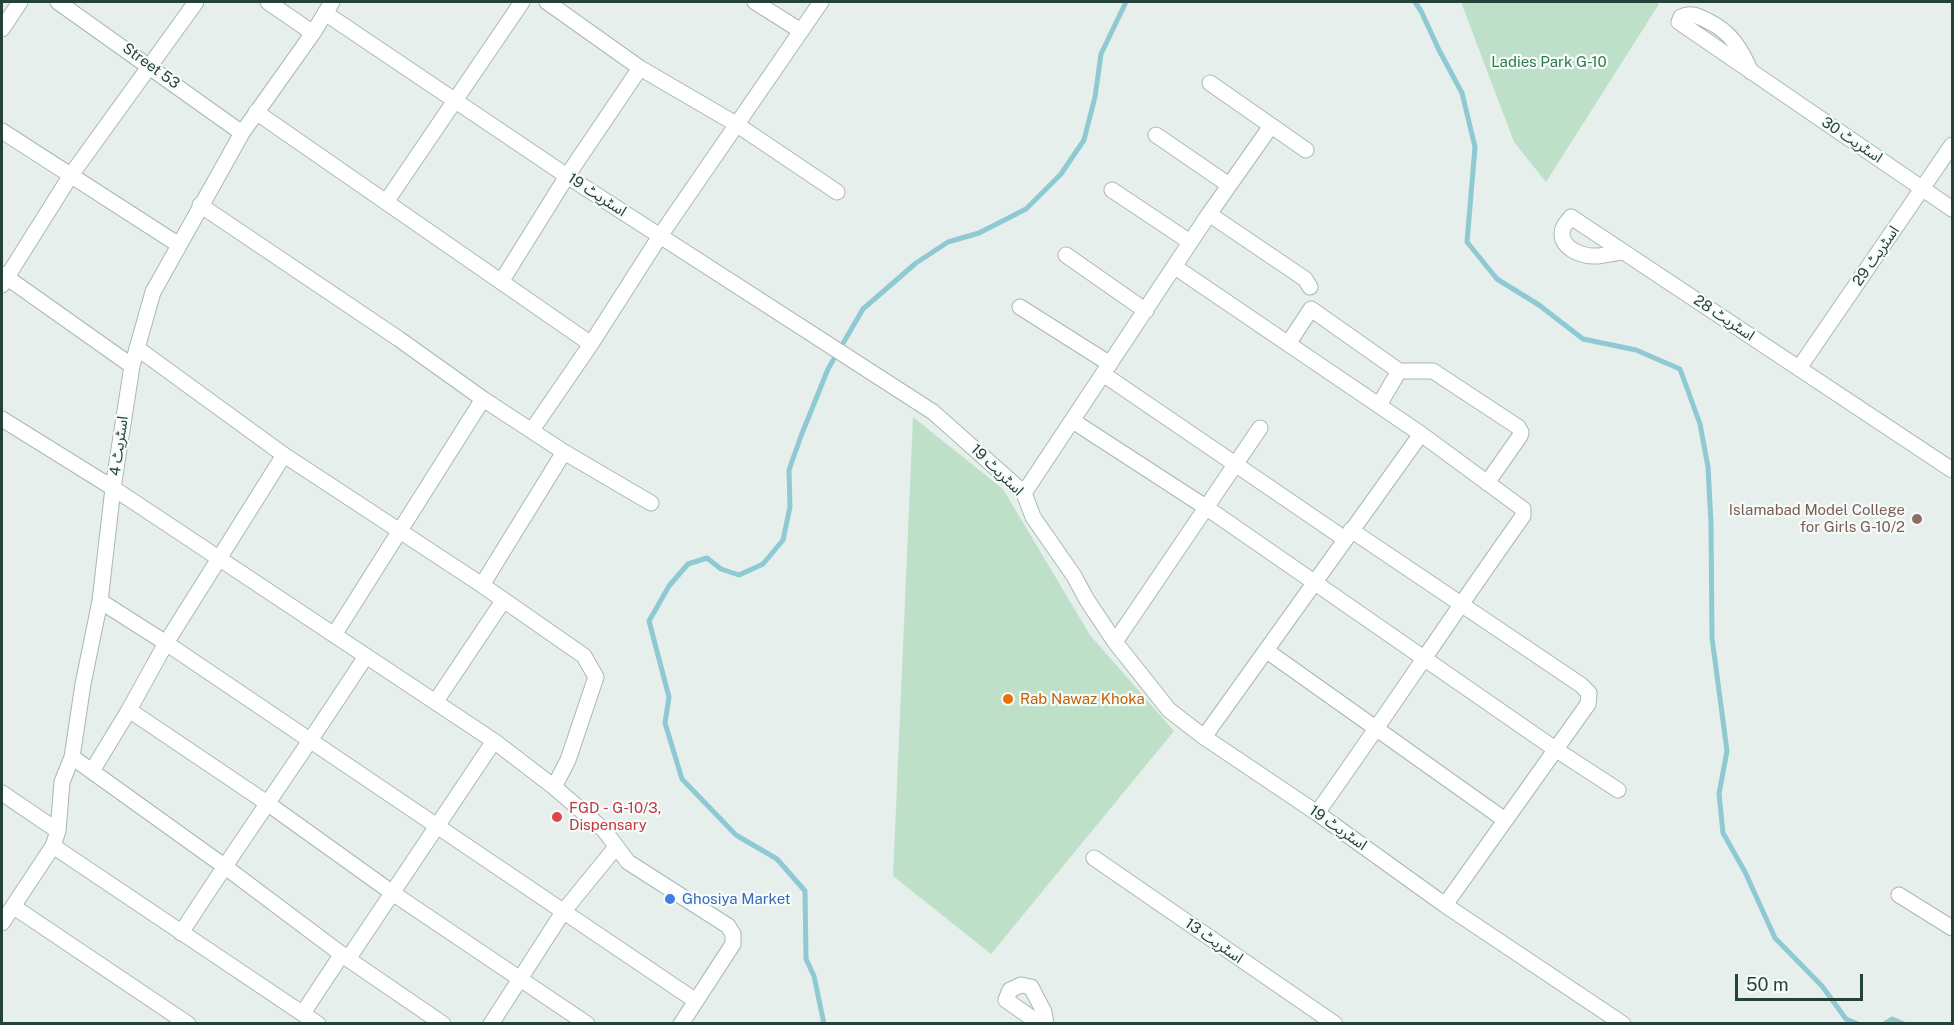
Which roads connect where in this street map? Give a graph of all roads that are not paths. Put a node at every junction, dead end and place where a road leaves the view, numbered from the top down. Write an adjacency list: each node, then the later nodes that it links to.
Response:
1 (20, 2): 10 (street)
2 (58, 2): 13 (street, Street 53)
3 (196, 2): 13 (street)
4 (268, 2): 12 (street)
5 (522, 2): 17 (street)
6 (547, 2): 14 (street)
7 (755, 2): 11 (street)
8 (821, 2): 11 (street)
9 (328, 7): 12 (street, اسٹریٹ 4); 17 (street, اسٹریٹ 19)
10 (2, 29)
11 (801, 31): 19 (street)
12 (313, 33): 18 (street, اسٹریٹ 4)
13 (151, 66): 22 (street, Street 53); 26 (street)
14 (640, 68): 19 (street); 27 (street)
15 (1752, 72): 15 (street, اسٹریٹ 30); 29 (street, اسٹریٹ 30)
16 (1210, 82): 20 (street)
17 (456, 101): 27 (street, اسٹریٹ 19); 32 (street)
18 (256, 112): 22 (street, اسٹریٹ 4); 32 (street)
19 (736, 124): 31 (street); 36 (street)
20 (1271, 126): 25 (street); 28 (street)
21 (2, 131): 26 (street)
22 (242, 133): 33 (street, اسٹریٹ 4)
23 (1156, 135): 28 (street)
24 (1953, 145): 29 (street, اسٹریٹ 29)
25 (1306, 150)
26 (71, 175): 38 (street); 42 (street)
27 (567, 176): 36 (street, اسٹریٹ 19); 43 (street)
28 (1229, 185): 35 (street)
29 (1923, 189): 34 (street, اسٹریٹ 30); 51 (street, اسٹریٹ 29)
30 (1112, 190): 37 (street)
31 (837, 192)
32 (386, 202): 43 (street)
33 (200, 205): 38 (street, اسٹریٹ 4); 54 (street)
34 (1953, 208)
35 (1209, 214): 37 (street); 44 (street)
36 (660, 236): 47 (street); 67 (street, اسٹریٹ 19)
37 (1190, 242): 41 (street)
38 (179, 245): 49 (street, اسٹریٹ 4)
39 (1622, 252): 51 (street, اسٹریٹ 28)
40 (1066, 255): 46 (street)
41 (1175, 267): 46 (street); 48 (street)
42 (3, 279): 50 (street)
43 (501, 282): 47 (street)
44 (1310, 287)
45 (1020, 307): 52 (street)
46 (1146, 311): 52 (street)
47 (591, 344): 59 (street)
48 (1288, 344): 53 (street); 55 (street)
49 (137, 348): 50 (street, اسٹریٹ 4); 62 (street)
50 (132, 366): 66 (street, اسٹریٹ 4)
51 (1799, 368): 64 (street, اسٹریٹ 28)
52 (1107, 369): 57 (street); 63 (street)
53 (1399, 371): 55 (street); 65 (street)
54 (483, 399): 59 (street); 70 (street)
55 (1379, 405): 60 (street)
56 (2, 418): 66 (street)
57 (1073, 421): 67 (street); 69 (street)
58 (1260, 428): 63 (street)
59 (532, 430): 61 (street)
60 (1421, 434): 65 (street); 71 (street)
61 (564, 452): 68 (street); 74 (street)
62 (284, 455): 70 (street); 72 (street)
63 (1236, 463): 69 (street); 71 (street)
64 (1953, 470)
65 (1487, 483): 77 (street)
66 (113, 488): 72 (street); 76 (street, اسٹریٹ 4)
67 (1024, 493): 79 (street, اسٹریٹ 19)
68 (651, 503)
69 (1207, 508): 73 (street); 79 (street)
70 (401, 532): 74 (street); 78 (street)
71 (1348, 534): 73 (street); 77 (street)
72 (220, 558): 78 (street); 80 (street)
73 (1315, 581): 81 (street); 83 (street)
74 (482, 585): 75 (street)
75 (503, 601): 84 (street); 93 (street)
76 (99, 602): 80 (street); 91 (street, اسٹریٹ 4)
77 (1461, 603): 83 (street); 90 (street)
78 (334, 635): 82 (street)
79 (1115, 642): 87 (street, اسٹریٹ 19)
80 (166, 643): 85 (street); 88 (street)
81 (1267, 651): 86 (street); 87 (street)
82 (366, 656): 84 (street); 88 (street)
83 (1425, 659): 86 (street); 90 (street)
84 (436, 701): 89 (street)
85 (129, 710): 92 (street); 96 (street)
86 (1376, 729): 97 (street); 98 (street)
87 (1204, 737): 97 (street, اسٹریٹ 19)
88 (311, 741): 96 (street); 99 (street)
89 (494, 741): 93 (street); 99 (street)
90 (1555, 749): 94 (street); 98 (street)
91 (72, 757): 92 (street); 100 (street, اسٹریٹ 4)
92 (92, 771): 104 (street)
93 (554, 787): 102 (street)
94 (1618, 790)
95 (2, 793): 100 (street)
96 (267, 803): 104 (street); 105 (street)
97 (1317, 813): 107 (street, اسٹریٹ 19)
98 (1505, 820): 107 (street)
99 (438, 827): 105 (street); 109 (street)
100 (58, 831): 101 (street, اسٹریٹ 4)
101 (53, 846): 108 (street, اسٹریٹ 4); 112 (street)
102 (616, 847): 109 (street); 115 (street)
103 (1094, 858): 125 (street, اسٹریٹ 13)
104 (224, 866): 112 (street); 113 (street)
105 (394, 894): 113 (street); 114 (street)
106 (1899, 896): 111 (street)
107 (1446, 905): 126 (street, اسٹریٹ 19)
108 (14, 907): 110 (street, اسٹریٹ 4); 117 (street)
109 (563, 912): 114 (street); 115 (street)
110 (2, 923)
111 (1953, 928)
112 (181, 933): 116 (street)
113 (345, 957): 116 (street); 119 (street)
114 (519, 979): 120 (street); 121 (street)
115 (696, 1001): 122 (street)
116 (303, 1013): 118 (street)
117 (188, 1023)
118 (318, 1023)
119 (443, 1023)
120 (491, 1023)
121 (587, 1023)
122 (681, 1023)
123 (1040, 1023): 124 (street)
124 (1046, 1023)
125 (1335, 1023)
126 (1623, 1023)

